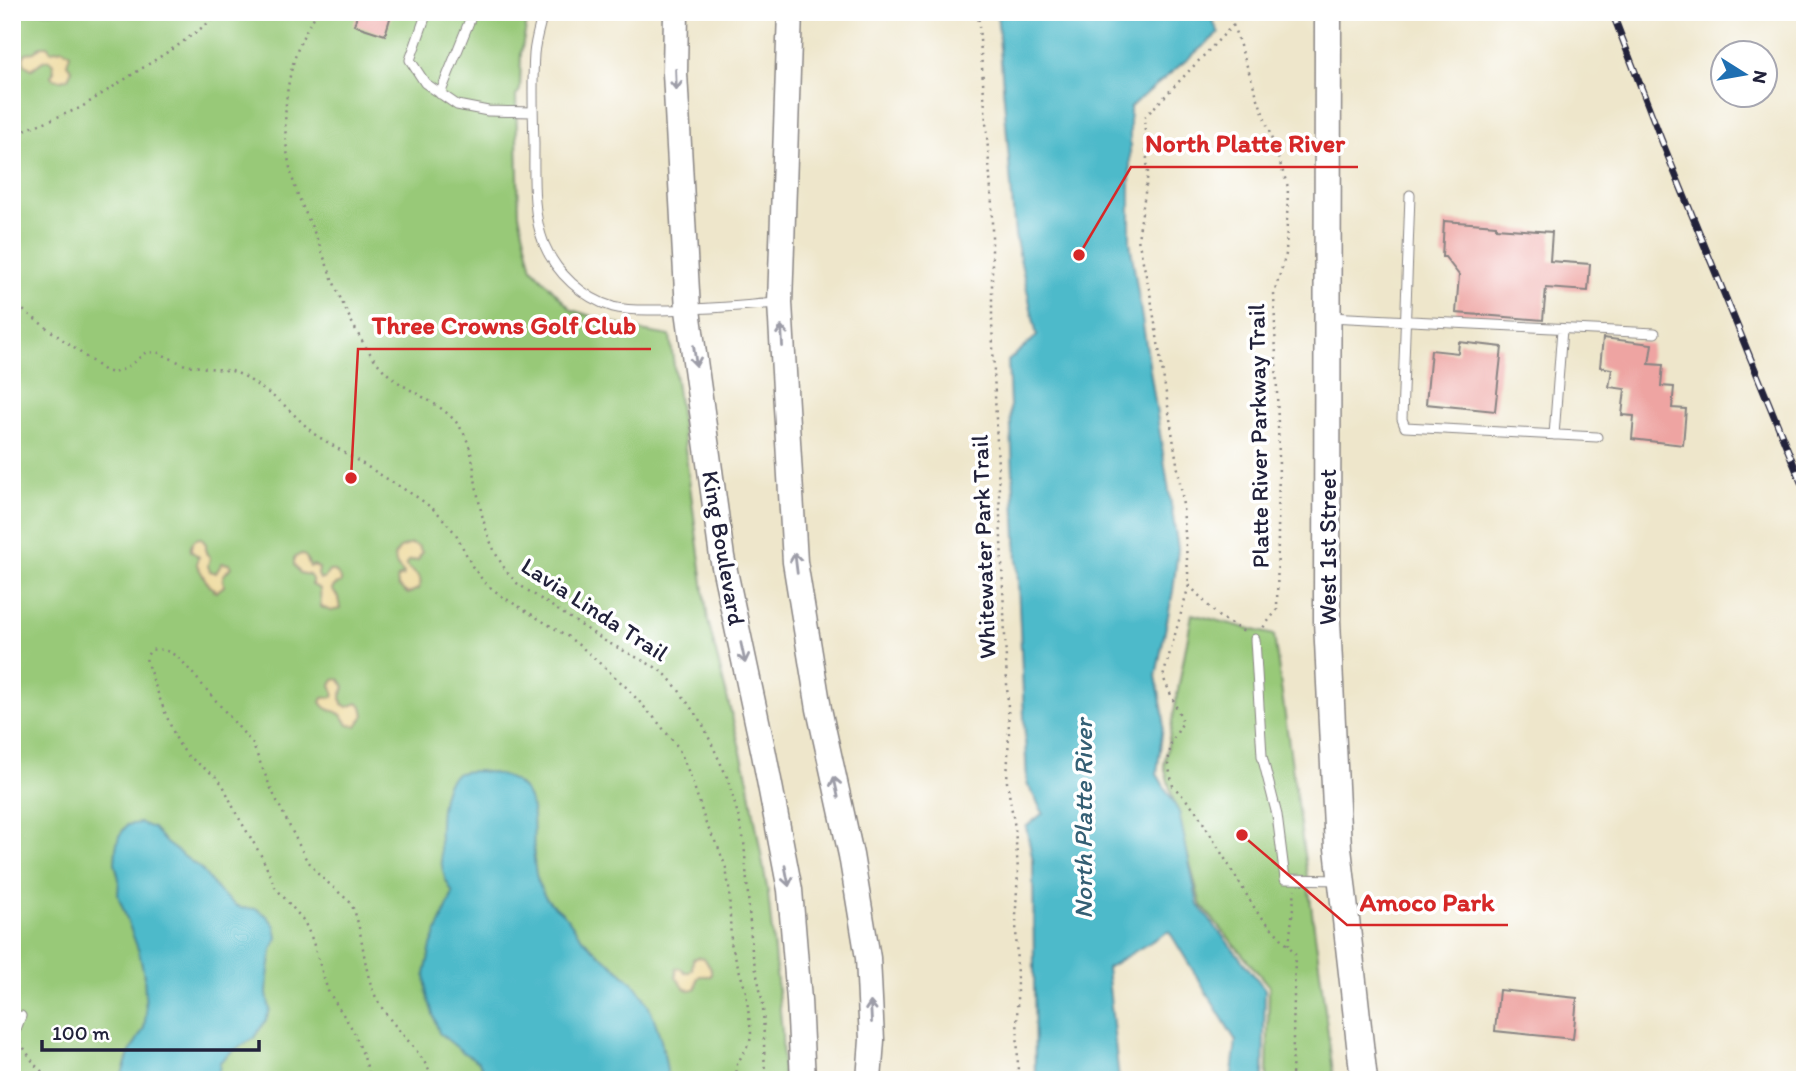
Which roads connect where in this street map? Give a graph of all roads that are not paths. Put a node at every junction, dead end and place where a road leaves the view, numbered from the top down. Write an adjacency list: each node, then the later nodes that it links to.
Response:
1 (427, 12): 7 (lane)
2 (472, 12): 7 (lane)
3 (543, 12): 8 (lane)
4 (676, 12): 11 (street, King Boulevard, one-way to 11)
5 (790, 12): 10 (street)
6 (1328, 12): 12 (main road, West 1st Street)
7 (440, 93): 8 (lane)
8 (533, 112): 11 (lane)
9 (1410, 195): 13 (lane)
10 (780, 303): 11 (lane); 23 (street, one-way to 10)
11 (688, 310): 22 (street, King Boulevard, one-way to 22)
12 (1327, 317): 13 (lane); 19 (main road, West 1st Street)
13 (1405, 320): 14 (lane); 16 (lane)
14 (1562, 329): 15 (lane); 16 (lane)
15 (1655, 333)
16 (1554, 435): 17 (lane)
17 (1597, 437)
18 (1255, 639): 19 (lane)
19 (1342, 880): 24 (main road, West 1st Street)
20 (21, 1016): 21 (lane)
21 (14, 1034)
22 (803, 1080)
23 (869, 1080)
24 (1364, 1080)

